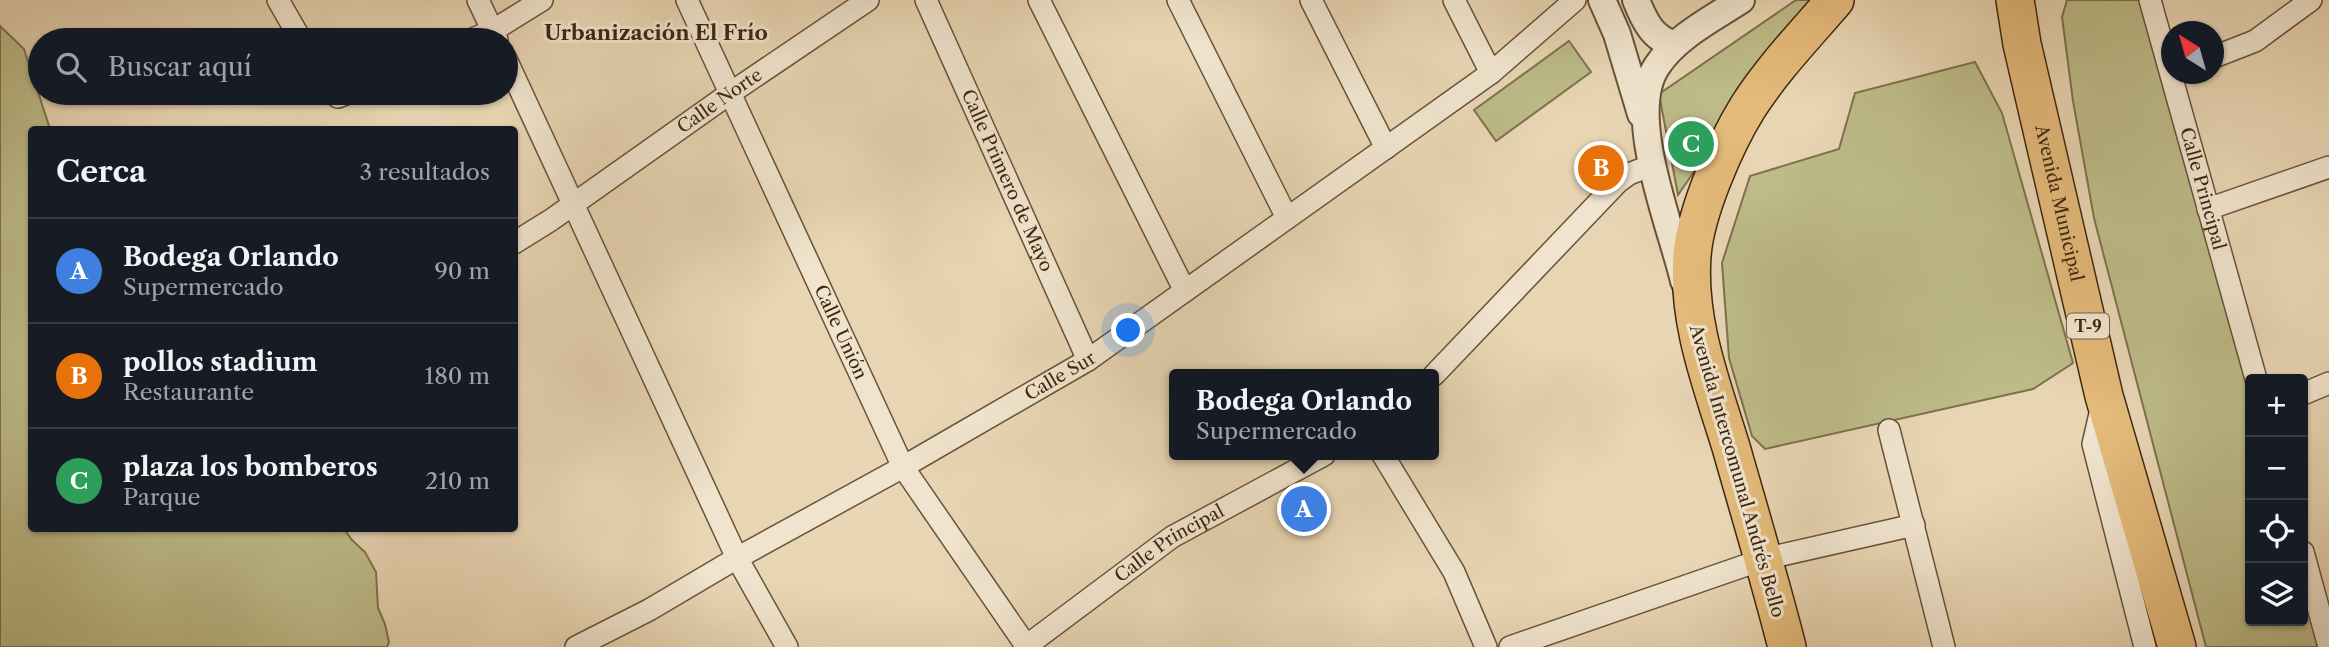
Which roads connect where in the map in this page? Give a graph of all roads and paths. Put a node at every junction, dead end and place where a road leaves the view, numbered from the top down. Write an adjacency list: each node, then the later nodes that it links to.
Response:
1 (278, 0): 20 (street)
2 (478, 0): 21 (street)
3 (542, 0): 22 (street)
4 (687, 0): 30 (street, Calle Unión)
5 (868, 0): 30 (street, Calle Norte)
6 (926, 0): 41 (street, Calle Primero de Mayo)
7 (1039, 0): 39 (street)
8 (1178, 0): 37 (street)
9 (1311, 0): 32 (street)
10 (1454, 0): 27 (street)
11 (1575, 0): 27 (street, Calle Sur)
12 (1602, 0): 31 (street)
13 (1636, 0): 24 (street)
14 (1741, 0): 24 (street)
15 (1835, 0): 40 (highway, Avenida Intercomunal Andrés Bello)
16 (1995, 0): 25 (highway, T-9)
17 (2015, 0): 25 (highway, Avenida Municipal / T-9)
18 (2150, 0): 23 (street, Calle Principal)
19 (2311, 0): 26 (street)
20 (294, 28)
21 (492, 28)
22 (504, 28)
23 (2161, 38)
24 (1675, 44): 31 (street)
25 (2022, 44): 46 (highway, Avenida Municipal / T-9)
26 (2224, 53)
27 (1491, 73): 32 (street, Calle Sur)
28 (2174, 84): 36 (street, Calle Principal)
29 (518, 85): 35 (street)
30 (729, 94): 35 (street, Calle Norte); 50 (street, Calle Unión)
31 (1647, 131): 33 (street)
32 (1386, 148): 37 (street, Calle Sur)
33 (1652, 165): 40 (street); 42 (street)
34 (2329, 167): 36 (street)
35 (573, 203): 38 (street, Calle Norte); 52 (street)
36 (2208, 209): 43 (street, Calle Principal)
37 (1287, 218): 39 (street, Calle Sur)
38 (518, 241)
39 (1185, 291): 41 (street, Calle Sur)
40 (1693, 317): 53 (highway, Avenida Intercomunal Andrés Bello)
41 (1088, 360): 50 (street, Calle Sur)
42 (1439, 370)
43 (2255, 374)
44 (2329, 383): 45 (street)
45 (2308, 392)
46 (2104, 396): 63 (street); 64 (highway, Avenida Municipal / T-9)
47 (1889, 430): 51 (street)
48 (1315, 460): 58 (street, Calle Principal)
49 (1386, 460): 59 (street)
50 (903, 467): 52 (street, Calle Sur); 58 (street, Calle Unión)
51 (1914, 525): 53 (street); 62 (street)
52 (737, 558): 56 (street, Calle Sur); 57 (street)
53 (1764, 559): 60 (street); 61 (highway, Avenida Intercomunal Andrés Bello)
54 (2308, 563): 55 (street)
55 (2322, 592): 65 (street)
56 (576, 647)
57 (787, 647)
58 (1026, 647)
59 (1486, 647)
60 (1510, 647)
61 (1787, 647)
62 (1944, 647)
63 (2144, 647)
64 (2177, 647)
65 (2329, 647)

